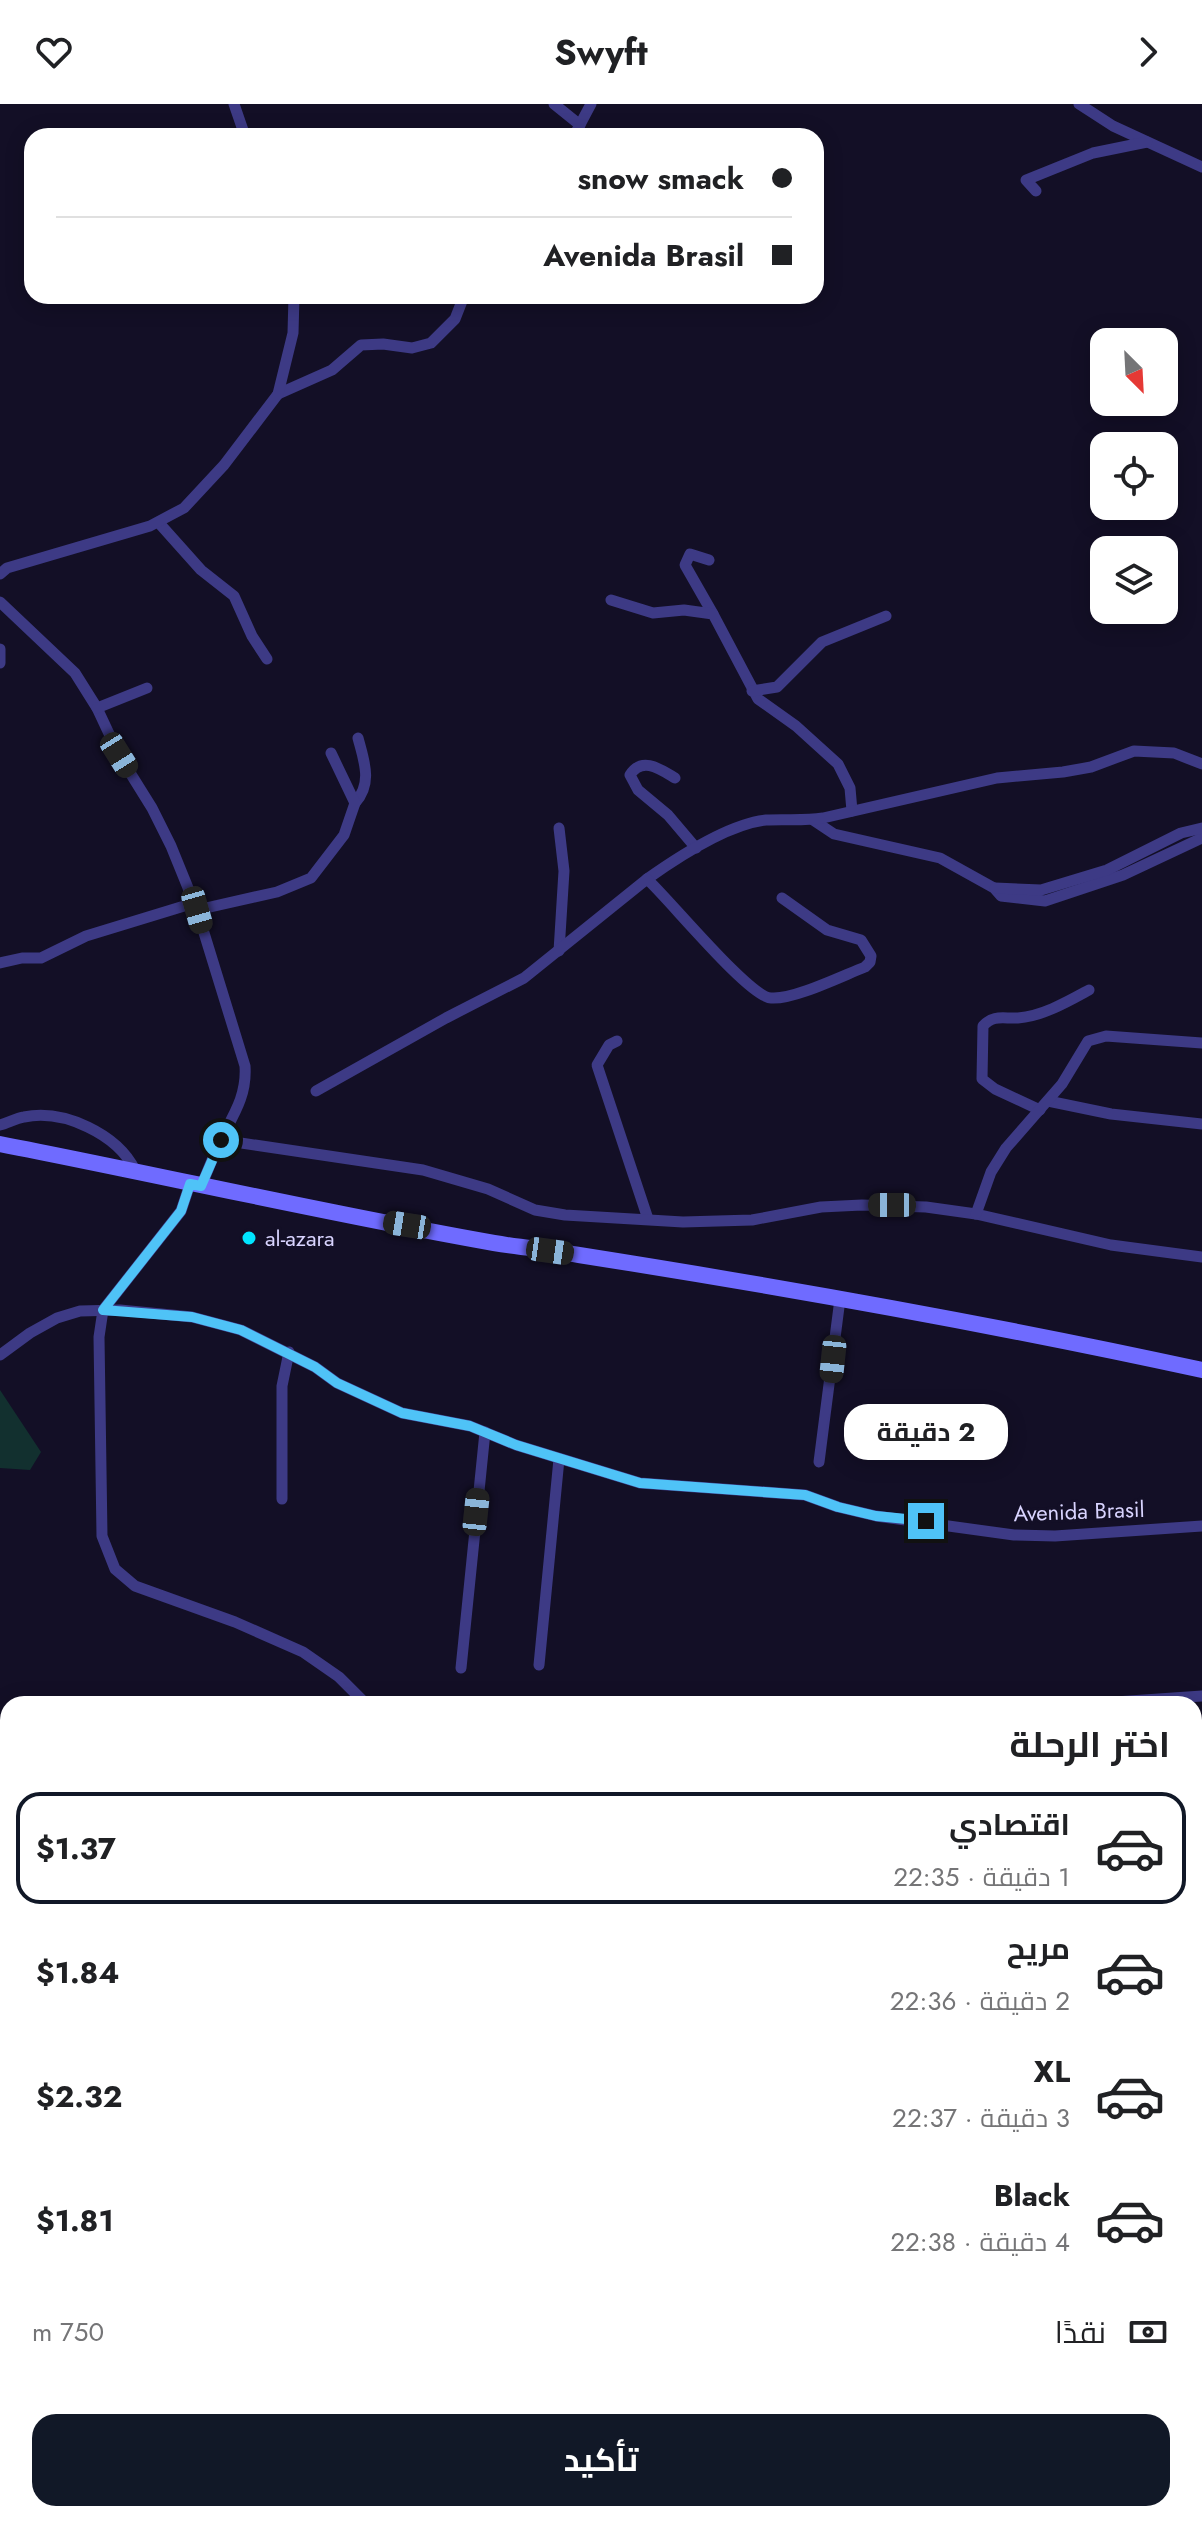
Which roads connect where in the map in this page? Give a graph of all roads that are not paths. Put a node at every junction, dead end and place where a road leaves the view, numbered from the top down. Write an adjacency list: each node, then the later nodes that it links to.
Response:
1 (234, 104): 5 (street)
2 (554, 104): 6 (street)
3 (591, 104): 7 (street)
4 (1079, 104): 8 (street)
5 (242, 128)
6 (575, 128)
7 (578, 128)
8 (1147, 142): 9 (street); 10 (street)
9 (1202, 167)
10 (1036, 191)
11 (294, 304): 13 (street)
12 (461, 304): 13 (street)
13 (278, 394): 14 (street)
14 (159, 523): 16 (street); 22 (street)
15 (709, 560): 19 (street)
16 (0, 574)
17 (611, 600): 19 (street)
18 (0, 602): 26 (street)
19 (713, 614): 25 (street)
20 (886, 616): 25 (street)
21 (0, 649): 23 (street)
22 (267, 659)
23 (0, 663)
24 (147, 688): 26 (street)
25 (752, 691): 32 (street)
26 (97, 708): 41 (street)
27 (358, 738): 31 (street)
28 (331, 753): 31 (street)
29 (1202, 764): 32 (street)
30 (675, 778): 37 (street)
31 (355, 803): 41 (street)
32 (852, 811): 33 (street)
33 (813, 820): 37 (street); 39 (street)
34 (559, 828): 42 (street)
35 (1202, 828): 39 (street)
36 (1202, 838): 39 (street)
37 (696, 848): 38 (street)
38 (647, 879): 40 (street); 42 (street)
39 (994, 888)
40 (782, 898)
41 (196, 906): 43 (street); 51 (street)
42 (559, 951): 47 (street)
43 (0, 963)
44 (1089, 990): 48 (street)
45 (617, 1041): 56 (street)
46 (1202, 1043): 48 (street)
47 (316, 1091)
48 (1044, 1106): 49 (street); 55 (street)
49 (1202, 1124)
50 (0, 1125): 53 (street)
51 (221, 1140): 54 (street); 56 (street)
52 (0, 1144): 53 (main road)
53 (135, 1170): 54 (main road)
54 (195, 1185): 58 (main road); 59 (street)
55 (976, 1214): 56 (street); 57 (street)
56 (648, 1219)
57 (1202, 1257)
58 (840, 1299): 62 (main road); 65 (street)
59 (103, 1310): 60 (street, Avenida Brasil); 61 (street, Avenida Brasil); 70 (street)
60 (289, 1352): 63 (street, Avenida Brasil); 66 (street)
61 (0, 1355)
62 (1202, 1370)
63 (485, 1432): 64 (street, Avenida Brasil); 69 (street)
64 (559, 1459): 67 (street, Avenida Brasil); 68 (street)
65 (819, 1462)
66 (282, 1499)
67 (1202, 1526)
68 (539, 1665)
69 (461, 1668)
70 (358, 1696)

